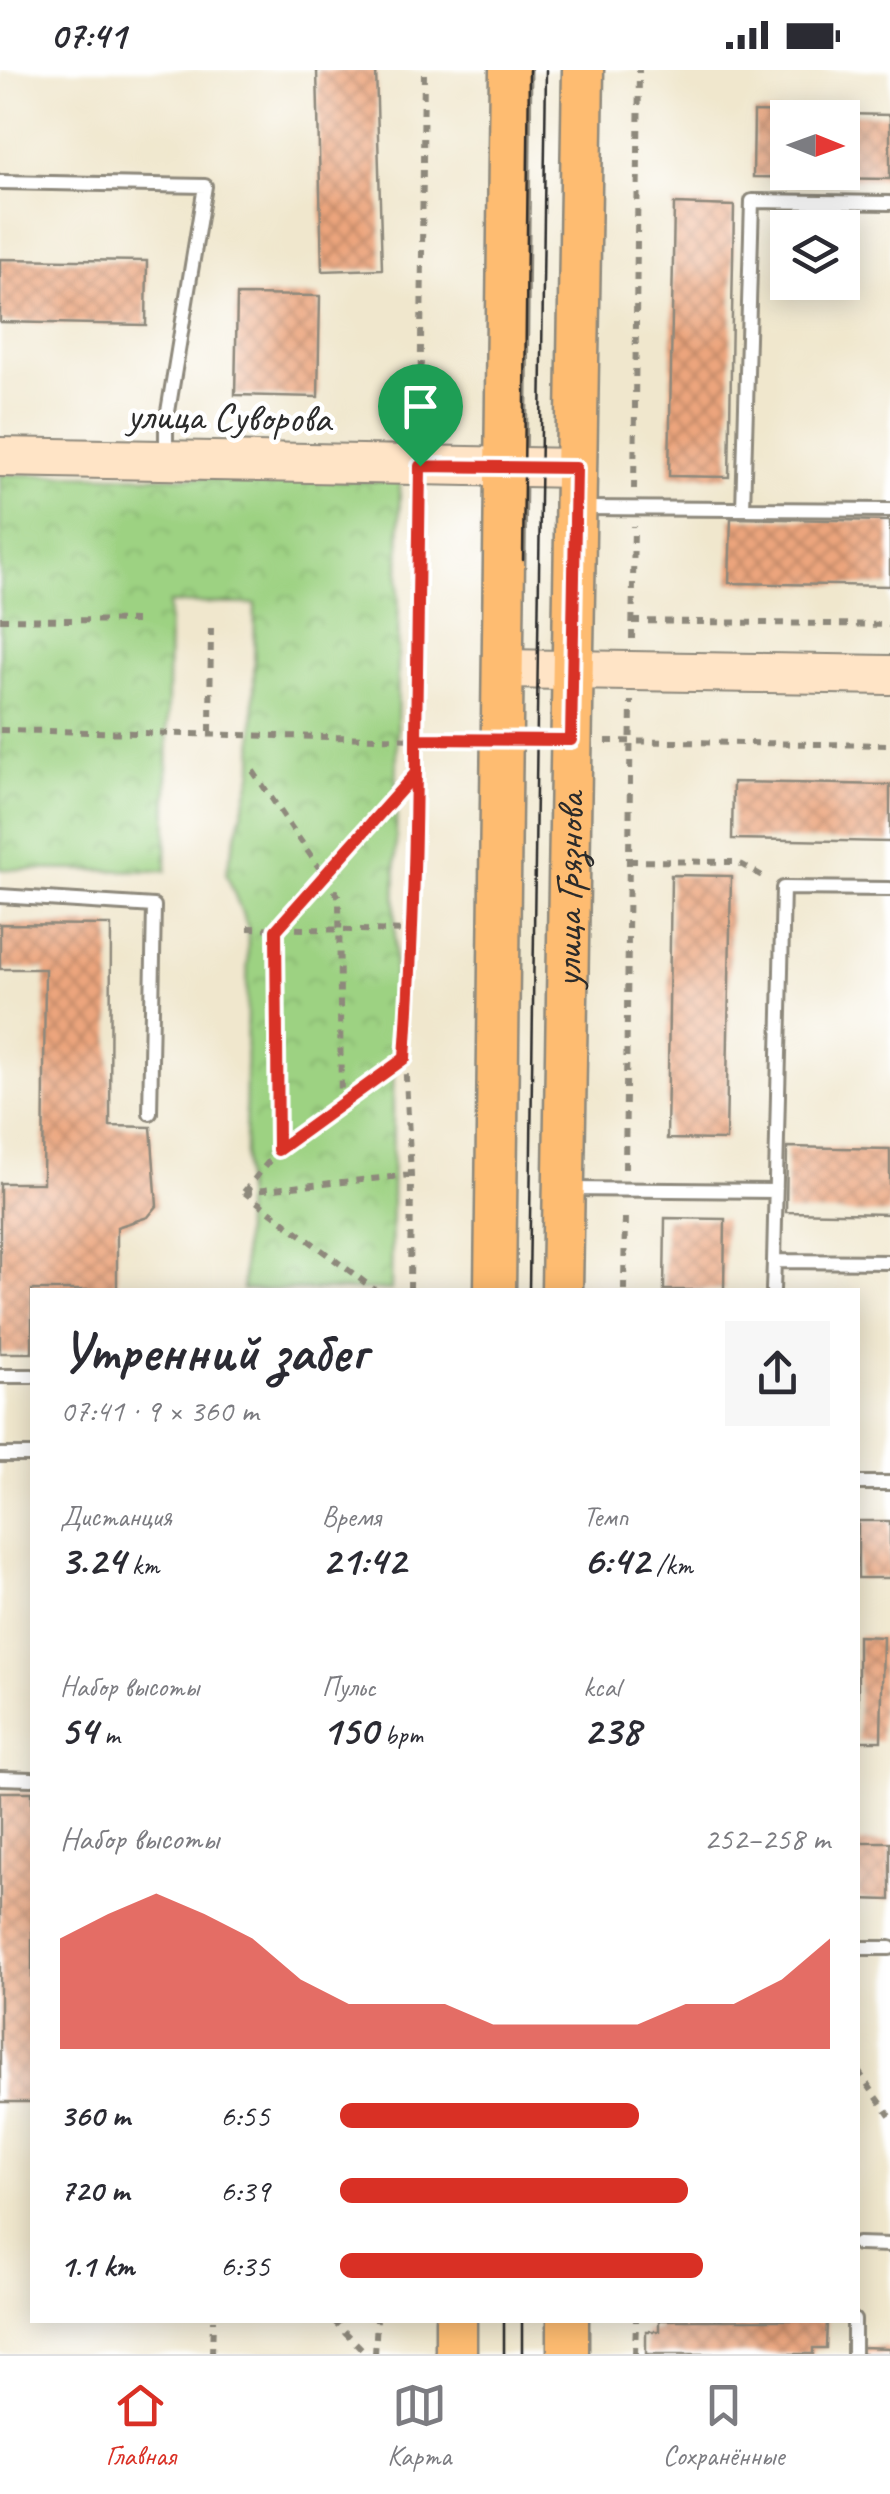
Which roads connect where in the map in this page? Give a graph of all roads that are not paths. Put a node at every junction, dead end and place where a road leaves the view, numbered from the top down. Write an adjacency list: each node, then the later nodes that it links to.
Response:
1 (510, 70): 7 (main road, улица Грязнова)
2 (583, 70): 8 (main road, улица Грязнова)
3 (0, 182): 6 (lane)
4 (890, 203): 9 (lane)
5 (0, 457): 6 (street, улица Суворова)
6 (166, 460): 7 (street, улица Суворова)
7 (505, 467): 8 (street, улица Суворова); 11 (main road, улица Грязнова)
8 (576, 488): 9 (lane); 12 (main road, улица Грязнова)
9 (744, 509): 10 (lane)
10 (890, 510)
11 (502, 670): 12 (street); 21 (main road, улица Грязнова)
12 (572, 671): 13 (street); 17 (main road, улица Грязнова)
13 (890, 676)
14 (890, 889): 18 (lane)
15 (0, 896): 16 (lane)
16 (150, 1113)
17 (564, 1189): 18 (lane); 22 (main road, улица Грязнова)
18 (775, 1191): 19 (lane)
19 (774, 1260): 20 (lane); 23 (lane)
20 (890, 1262)
21 (496, 1288)
22 (562, 1288)
23 (773, 1288)
24 (0, 1376): 25 (lane)
25 (30, 1376)
26 (0, 1455): 27 (lane)
27 (30, 1455)
28 (860, 1483): 29 (lane)
29 (890, 1483)
30 (0, 1778): 31 (lane)
31 (30, 1779)
32 (860, 1948): 33 (lane)
33 (890, 1948)
34 (860, 2244): 35 (lane)
35 (890, 2244)
36 (452, 2323): 39 (street)
37 (453, 2323): 40 (main road)
38 (854, 2323): 41 (lane)
39 (438, 2354)
40 (456, 2354)
41 (854, 2354)

